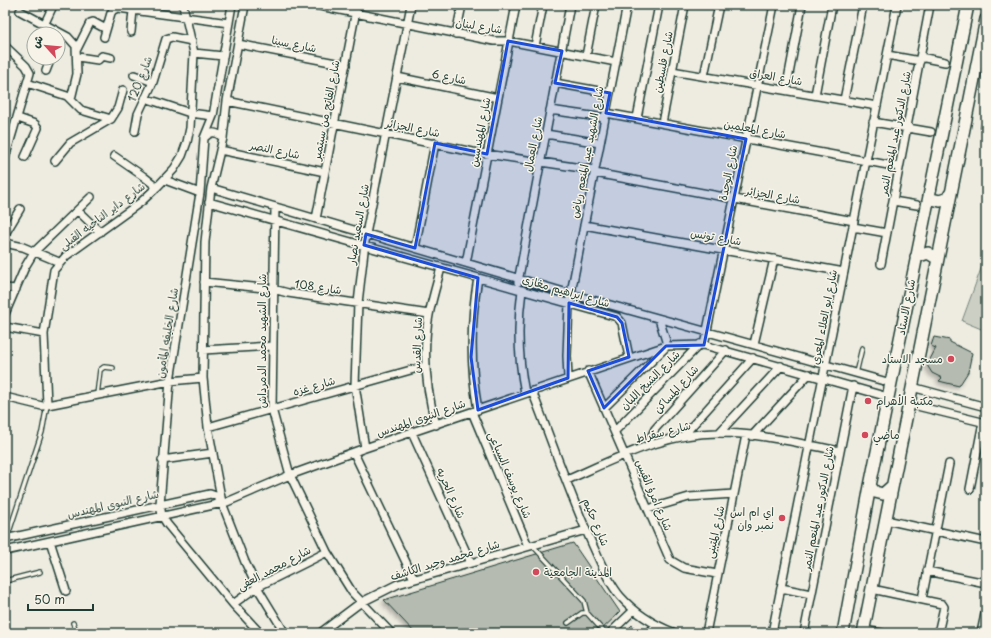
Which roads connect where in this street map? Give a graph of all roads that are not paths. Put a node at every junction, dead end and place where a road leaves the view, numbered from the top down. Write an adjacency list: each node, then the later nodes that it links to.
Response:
1 (51, 5): 29 (street)
2 (183, 5): 27 (street, شارع داير الناحيه القبلى)
3 (232, 5): 30 (street, شارع الخليفه المأمون)
4 (245, 5): 40 (street)
5 (315, 5): 26 (street, شارع لبنان)
6 (357, 5): 26 (street, شارع الفاتح من سبتمبر)
7 (411, 5): 31 (street, شارع السعيد نصار)
8 (462, 5): 35 (street)
9 (516, 5): 39 (street, شارع المهندسين)
10 (543, 5): 41 (street)
11 (570, 5): 43 (street, شارع العمال)
12 (596, 5): 48 (street)
13 (627, 5): 51 (street, شارع الشهيد عبد المنعم رياض)
14 (659, 5): 80 (street)
15 (685, 5): 55 (street, شارع فلسطين)
16 (719, 5): 58 (street)
17 (774, 5): 63 (street, شارع الوحدة)
18 (802, 5): 65 (street)
19 (832, 5): 67 (street)
20 (863, 5): 71 (street)
21 (897, 5): 46 (street, شارع ابو العلاء المعري)
22 (930, 5): 50 (street, شارع الدكتور عبد المنعم النمر)
23 (968, 5): 112 (main road, شارع الاستاد)
24 (133, 10): 27 (street); 33 (street); 34 (street)
25 (20, 11): 29 (street)
26 (356, 13): 31 (street, شارع لبنان); 53 (street, شارع الفاتح من سبتمبر)
27 (186, 17): 30 (street); 38 (street, شارع داير الناحيه القبلى)
28 (986, 19): 111 (main road, شارع الاستاد)
29 (45, 23): 32 (street)
30 (229, 23): 47 (street, شارع الخليفه المأمون)
31 (407, 24): 35 (street, شارع لبنان); 59 (street, شارع السعيد نصار)
32 (49, 26)
33 (106, 29): 37 (street); 44 (street)
34 (131, 32)
35 (456, 34): 39 (street, شارع لبنان)
36 (66, 37): 44 (street)
37 (104, 37)
38 (192, 41): 45 (street, شارع داير الناحيه القبلى); 60 (street, شارع 120)
39 (508, 41): 41 (street, شارع لبنان); 69 (street, شارع المهندسين)
40 (238, 44): 53 (street, شارع سينا); 72 (street)
41 (534, 46): 43 (street, شارع لبنان)
42 (6, 49): 61 (street)
43 (562, 51): 48 (street, شارع لبنان); 62 (street, شارع العمال)
44 (77, 53): 49 (street); 70 (street)
45 (194, 53): 47 (street); 75 (street, شارع داير الناحيه القبلى)
46 (887, 55): 50 (street); 73 (street, شارع ابو العلاء المعري)
47 (223, 56): 78 (street, شارع الخليفه المأمون)
48 (586, 56): 51 (street, شارع لبنان)
49 (111, 58)
50 (920, 59): 52 (street); 85 (street, شارع الدكتور عبد المنعم النمر)
51 (616, 62): 66 (street, شارع الشهيد عبد المنعم رياض)
52 (945, 62)
53 (346, 65): 83 (street, شارع الفاتح من سبتمبر)
54 (48, 66): 56 (street)
55 (672, 70): 58 (street, شارع العراق); 84 (street, شارع فلسطين)
56 (46, 71)
57 (134, 75): 60 (street)
58 (704, 76): 63 (street, شارع العراق)
59 (397, 78): 69 (street, شارع 6); 89 (street, شارع السعيد نصار)
60 (153, 82): 68 (street, شارع 120)
61 (27, 83): 70 (street); 79 (street)
62 (555, 83): 66 (street); 74 (street, شارع العمال)
63 (757, 85): 65 (street, شارع العراق); 93 (street, شارع الوحدة)
64 (123, 90): 81 (street)
65 (786, 90): 67 (street, شارع العراق)
66 (610, 93): 77 (street, شارع الشهيد عبد المنعم رياض)
67 (815, 95): 71 (street, شارع العراق)
68 (145, 98): 75 (street); 87 (street, شارع 120)
69 (498, 98): 97 (street, شارع المهندسين)
70 (71, 99): 81 (street)
71 (844, 100): 73 (street, شارع العراق)
72 (227, 101): 83 (street, شارع الجزائر); 92 (street)
73 (876, 106): 82 (street, شارع ابو العلاء المعري)
74 (550, 110): 77 (street, شارع المعلمين); 90 (street, شارع العمال)
75 (190, 113): 78 (street); 107 (street, شارع داير الناحيه القبلى)
76 (986, 114): 86 (lane)
77 (606, 115): 80 (street, شارع المعلمين); 95 (street, شارع الشهيد عبد المنعم رياض)
78 (213, 116): 91 (street, شارع الخليفه المأمون)
79 (18, 118): 99 (street); 100 (street)
80 (637, 118): 84 (street, شارع المعلمين)
81 (111, 119): 102 (street)
82 (873, 122): 85 (street); 101 (street, شارع ابو العلاء المعري)
83 (335, 123): 89 (street, شارع الجزائر); 105 (street, شارع الفاتح من سبتمبر)
84 (662, 123): 93 (street, شارع المعلمين)
85 (907, 128): 88 (street); 104 (street, شارع الدكتور عبد المنعم النمر)
86 (983, 128)
87 (135, 131)
88 (931, 132)
89 (386, 134): 94 (street, شارع الجزائر); 128 (street, شارع السعيد نصار)
90 (546, 134): 95 (street); 103 (street, شارع العمال)
91 (204, 138): 92 (street); 110 (street, شارع الخليفه المأمون)
92 (223, 138): 96 (street)
93 (746, 138): 101 (street, شارع المعلمين); 114 (street, شارع الوحدة)
94 (435, 143): 97 (street, شارع الجزائر); 131 (street)
95 (600, 143): 106 (street, شارع الشهيد عبد المنعم رياض)
96 (220, 150): 105 (street, شارع النصر); 109 (street)
97 (487, 153): 103 (street, شارع الجزائر); 138 (street, شارع المهندسين)
98 (114, 156): 108 (street)
99 (24, 157)
100 (5, 158)
101 (866, 160): 104 (street, شارع المعلمين); 123 (street, شارع ابو العلاء المعري)
102 (55, 161)
103 (541, 161): 106 (street, شارع الجزائر); 143 (street, شارع العمال)
104 (899, 167): 115 (street, شارع الدكتور عبد المنعم النمر)
105 (325, 172): 121 (street, شارع الفاتح من سبتمبر)
106 (595, 172): 114 (street, شارع الجزائر); 124 (street, شارع الشهيد عبد المنعم رياض)
107 (165, 180): 108 (street, شارع داير الناحيه القبلى); 110 (street)
108 (157, 187): 125 (street, شارع داير الناحيه القبلى)
109 (211, 188): 116 (street); 118 (street, شارع ابراهيم مغازى)
110 (200, 193): 177 (street, شارع الخليفه المأمون)
111 (950, 194): 112 (main road); 136 (main road, شارع الاستاد)
112 (929, 196): 134 (main road, شارع الاستاد)
113 (90, 198): 120 (street)
114 (734, 200): 123 (street, شارع الجزائر); 132 (street, شارع الوحدة)
115 (893, 201): 117 (street); 126 (street, شارع الدكتور عبد المنعم النمر)
116 (209, 202): 122 (street, شارع ابراهيم مغازى); 144 (street)
117 (917, 205)
118 (276, 207): 121 (street, شارع ابراهيم مغازى); 122 (street, شارع الشهيد محمد الدمرداش)
119 (20, 209): 127 (street)
120 (78, 211): 125 (street); 133 (street)
121 (316, 219): 128 (street, شارع ابراهيم مغازى)
122 (275, 220): 130 (street, شارع ابراهيم مغازى); 147 (street, شارع الشهيد محمد الدمرداش)
123 (853, 224): 126 (street, شارع الجزائر); 141 (street, شارع ابو العلاء المعري)
124 (584, 225): 132 (street, شارع تونس); 149 (street, شارع الشهيد عبد المنعم رياض)
125 (100, 232): 137 (street, شارع داير الناحيه القبلى)
126 (887, 232): 139 (street, شارع الدكتور عبد المنعم النمر)
127 (5, 234)
128 (366, 234): 130 (street, شارع السعيد نصار); 131 (street, شارع ابراهيم مغازى)
129 (5, 243): 133 (street)
130 (364, 245): 140 (street, شارع ابراهيم مغازى); 150 (street, شارع السعيد نصار)
131 (415, 248): 138 (street, شارع ابراهيم مغازى)
132 (724, 250): 135 (street, شارع تونس); 156 (street, شارع الوحدة)
133 (34, 252): 137 (street); 146 (street)
134 (916, 256): 136 (main road); 178 (main road, شارع الاستاد)
135 (774, 259): 141 (street, شارع تونس); 158 (street)
136 (938, 259): 181 (main road, شارع الاستاد)
137 (59, 262): 157 (street, شارع داير الناحيه القبلى)
138 (466, 263): 143 (street, شارع ابراهيم مغازى)
139 (881, 264)
140 (442, 268): 142 (street, شارع ابراهيم مغازى); 153 (street, شارع القدس)
141 (844, 272): 167 (street, شارع ابو العلاء المعري)
142 (478, 278): 148 (street, شارع ابراهيم مغازى); 191 (street)
143 (518, 278): 148 (street, شارع العمال); 149 (street, شارع ابراهيم مغازى)
144 (204, 282): 147 (street, شارع 108); 163 (street)
145 (5, 288): 146 (street)
146 (16, 289): 152 (street)
147 (273, 289): 150 (street, شارع 108); 160 (street, شارع الشهيد محمد الدمرداش)
148 (519, 289): 151 (street, شارع ابراهيم مغازى); 182 (street, شارع العمال)
149 (571, 294): 151 (street, شارع الشهيد عبد المنعم رياض); 154 (street, شارع ابراهيم مغازى)
150 (358, 303): 153 (street, شارع 108); 179 (street, شارع السعيد نصار)
151 (569, 303): 165 (street, شارع ابراهيم مغازى); 175 (street, شارع الشهيد عبد المنعم رياض)
152 (5, 314)
153 (429, 314): 168 (street, شارع القدس)
154 (659, 319): 156 (street, شارع ابراهيم مغازى); 161 (street)
155 (5, 327): 157 (street)
156 (707, 331): 158 (street, شارع ابراهيم مغازى); 159 (street, شارع الوحدة)
157 (44, 334): 187 (street, شارع داير الناحيه القبلى)
158 (754, 344): 167 (street, شارع ابراهيم مغازى)
159 (702, 345): 161 (street); 164 (street); 195 (street, شارع الشيخ اللبان)
160 (272, 346): 163 (street); 190 (street, شارع الشهيد محمد الدمرداش)
161 (666, 346): 165 (street); 189 (street)
162 (862, 348): 172 (lane)
163 (203, 350): 174 (street)
164 (726, 350): 166 (street); 200 (street, شارع المساكن)
165 (629, 357): 171 (street, شارع النبوى المهندس)
166 (753, 358): 169 (street); 199 (street)
167 (826, 364): 172 (street, شارع ابراهيم مغازى); 176 (street, شارع ابو العلاء المعري)
168 (426, 366): 179 (street, شارع غزه); 193 (street, شارع القدس)
169 (781, 366): 173 (street); 197 (street)
170 (113, 368): 183 (lane)
171 (588, 371): 175 (street, شارع النبوى المهندس); 189 (street, شارع امرؤ القيس)
172 (856, 373): 178 (street, شارع ابراهيم مغازى)
173 (809, 374): 176 (street); 198 (street)
174 (203, 378): 177 (street); 194 (street)
175 (568, 378): 182 (street, شارع النبوى المهندس)
176 (823, 378): 180 (street); 201 (street, شارع ابو العلاء المعري)
177 (170, 381): 183 (street); 207 (street, شارع الخليفه المأمون)
178 (890, 383): 184 (main road, شارع الاستاد)
179 (355, 386): 190 (street, شارع غزه); 202 (street, شارع السعيد نصار)
180 (853, 386): 184 (street); 203 (street, شارع الدكتور عبد المنعم النمر)
181 (912, 388): 186 (main road, شارع الاستاد); 188 (street)
182 (528, 392): 191 (street, شارع النبوى المهندس); 210 (street, شارع حكيم)
183 (97, 395): 187 (street)
184 (888, 396): 211 (main road, شارع الاستاد)
185 (5, 397): 187 (street)
186 (909, 404): 192 (street); 212 (main road, شارع الاستاد)
187 (47, 405): 222 (lane)
188 (986, 406)
189 (604, 408): 195 (street, شارع امرؤ القيس)
190 (272, 409): 194 (street, شارع غزه); 209 (street, شارع الشهيد محمد الدمرداش)
191 (475, 411): 193 (street, شارع النبوى المهندس); 225 (street, شارع يوسف السباعى)
192 (985, 422): 213 (street)
193 (436, 425): 196 (street, شارع النبوى المهندس)
194 (208, 427): 204 (street)
195 (615, 431): 206 (street, شارع امرؤ القيس)
196 (412, 432): 202 (street, شارع النبوى المهندس); 229 (street, شارع الحريه)
197 (719, 433): 198 (street, شارع سقراط); 199 (street, شارع سقراط)
198 (749, 435): 201 (street, شارع سقراط); 214 (street, شارع المتبنى)
199 (683, 436): 200 (street, شارع سقراط)
200 (647, 446): 206 (street, شارع سقراط)
201 (809, 446): 203 (street, شارع سقراط); 238 (street, شارع ابو العلاء المعري)
202 (365, 448): 205 (street, شارع النبوى المهندس)
203 (840, 451): 241 (street, شارع الدكتور عبد المنعم النمر)
204 (213, 453): 207 (street); 215 (street)
205 (354, 453): 209 (street, شارع النبوى المهندس); 234 (street)
206 (625, 454): 210 (street, شارع سقراط); 217 (street, شارع امرؤ القيس)
207 (162, 460): 216 (street, شارع الخليفه المأمون)
208 (949, 464): 221 (street)
209 (290, 475): 215 (street, شارع النبوى المهندس); 227 (street, شارع الشهيد محمد الدمرداش)
210 (567, 480): 220 (street, شارع حكيم)
211 (870, 486): 212 (main road); 228 (main road, شارع الاستاد)
212 (892, 486): 219 (main road, شارع الاستاد)
213 (970, 489)
214 (734, 494): 217 (street); 233 (street, شارع المتبنى)
215 (222, 503): 216 (street, شارع النبوى المهندس); 218 (street, شارع النبوى المهندس); 237 (street)
216 (160, 504): 218 (street, شارع الخليفه المأمون); 222 (street, شارع النبوى المهندس)
217 (648, 509): 233 (street, شارع امرؤ القيس)
218 (162, 516): 223 (street, شارع النبوى المهندس); 244 (street, شارع الخليفه المأمون)
219 (886, 520): 221 (street); 230 (main road, شارع الاستاد)
220 (586, 530): 225 (street, شارع محمد وحيد الكاشف); 246 (street, شارع حكيم)
221 (935, 531): 224 (street); 231 (street)
222 (6, 541)
223 (50, 541): 226 (street, شارع النبوى المهندس); 240 (street)
224 (986, 542)
225 (530, 546): 229 (street, شارع محمد وحيد الكاشف); 247 (lane)
226 (5, 551)
227 (327, 552): 237 (street, شارع محمد العفى); 243 (street, شارع الشهيد محمد الدمرداش)
228 (857, 562): 230 (main road); 264 (main road, شارع الاستاد)
229 (471, 563): 234 (street, شارع محمد وحيد الكاشف)
230 (876, 564): 239 (main road, شارع الاستاد)
231 (927, 570): 236 (street); 242 (street)
232 (40, 572): 235 (lane)
233 (717, 574): 261 (street, شارع المتبنى)
234 (414, 579): 243 (street, شارع محمد وحيد الكاشف)
235 (5, 581)
236 (986, 582)
237 (257, 587): 244 (street, شارع محمد العفى); 254 (street)
238 (781, 588): 241 (street); 262 (street, شارع ابو العلاء المعري)
239 (872, 589): 242 (street); 251 (main road, شارع الاستاد)
240 (66, 591)
241 (811, 594): 263 (street, شارع الدكتور عبد المنعم النمر)
242 (922, 600): 266 (street)
243 (360, 602): 255 (street, شارع محمد وحيد الكاشف); 256 (street, شارع الشهيد محمد الدمرداش)
244 (233, 604): 253 (street, شارع الخليفه المأمون)
245 (986, 609): 267 (street)
246 (634, 610): 250 (street, شارع حكيم); 258 (street)
247 (587, 613): 249 (lane); 257 (lane)
248 (73, 623): 252 (lane)
249 (568, 623)
250 (657, 625): 259 (street); 260 (street, شارع حكيم)
251 (863, 631): 265 (street)
252 (77, 633)
253 (260, 633)
254 (285, 633)
255 (320, 633)
256 (391, 633)
257 (605, 633)
258 (610, 633)
259 (648, 633)
260 (675, 633)
261 (706, 633)
262 (772, 633)
263 (804, 633)
264 (843, 633)
265 (882, 633)
266 (938, 633)
267 (980, 633)

